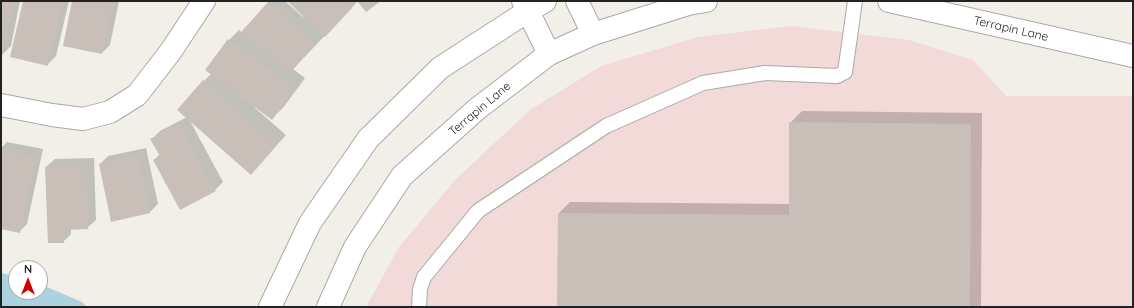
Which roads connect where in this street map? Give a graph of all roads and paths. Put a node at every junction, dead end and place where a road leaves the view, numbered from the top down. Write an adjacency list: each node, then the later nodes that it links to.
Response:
1 (204, 1): 10 (street)
2 (577, 1): 7 (street)
3 (706, 1): 7 (street, Terrapin Lane)
4 (855, 1): 13 (lane)
5 (889, 1): 9 (street, Terrapin Lane)
6 (532, 4): 8 (street); 11 (street)
7 (593, 34): 8 (street, Terrapin Lane)
8 (549, 54): 12 (street, Terrapin Lane)
9 (1133, 56)
10 (1, 105)
11 (270, 307)
12 (328, 307)
13 (418, 307)

